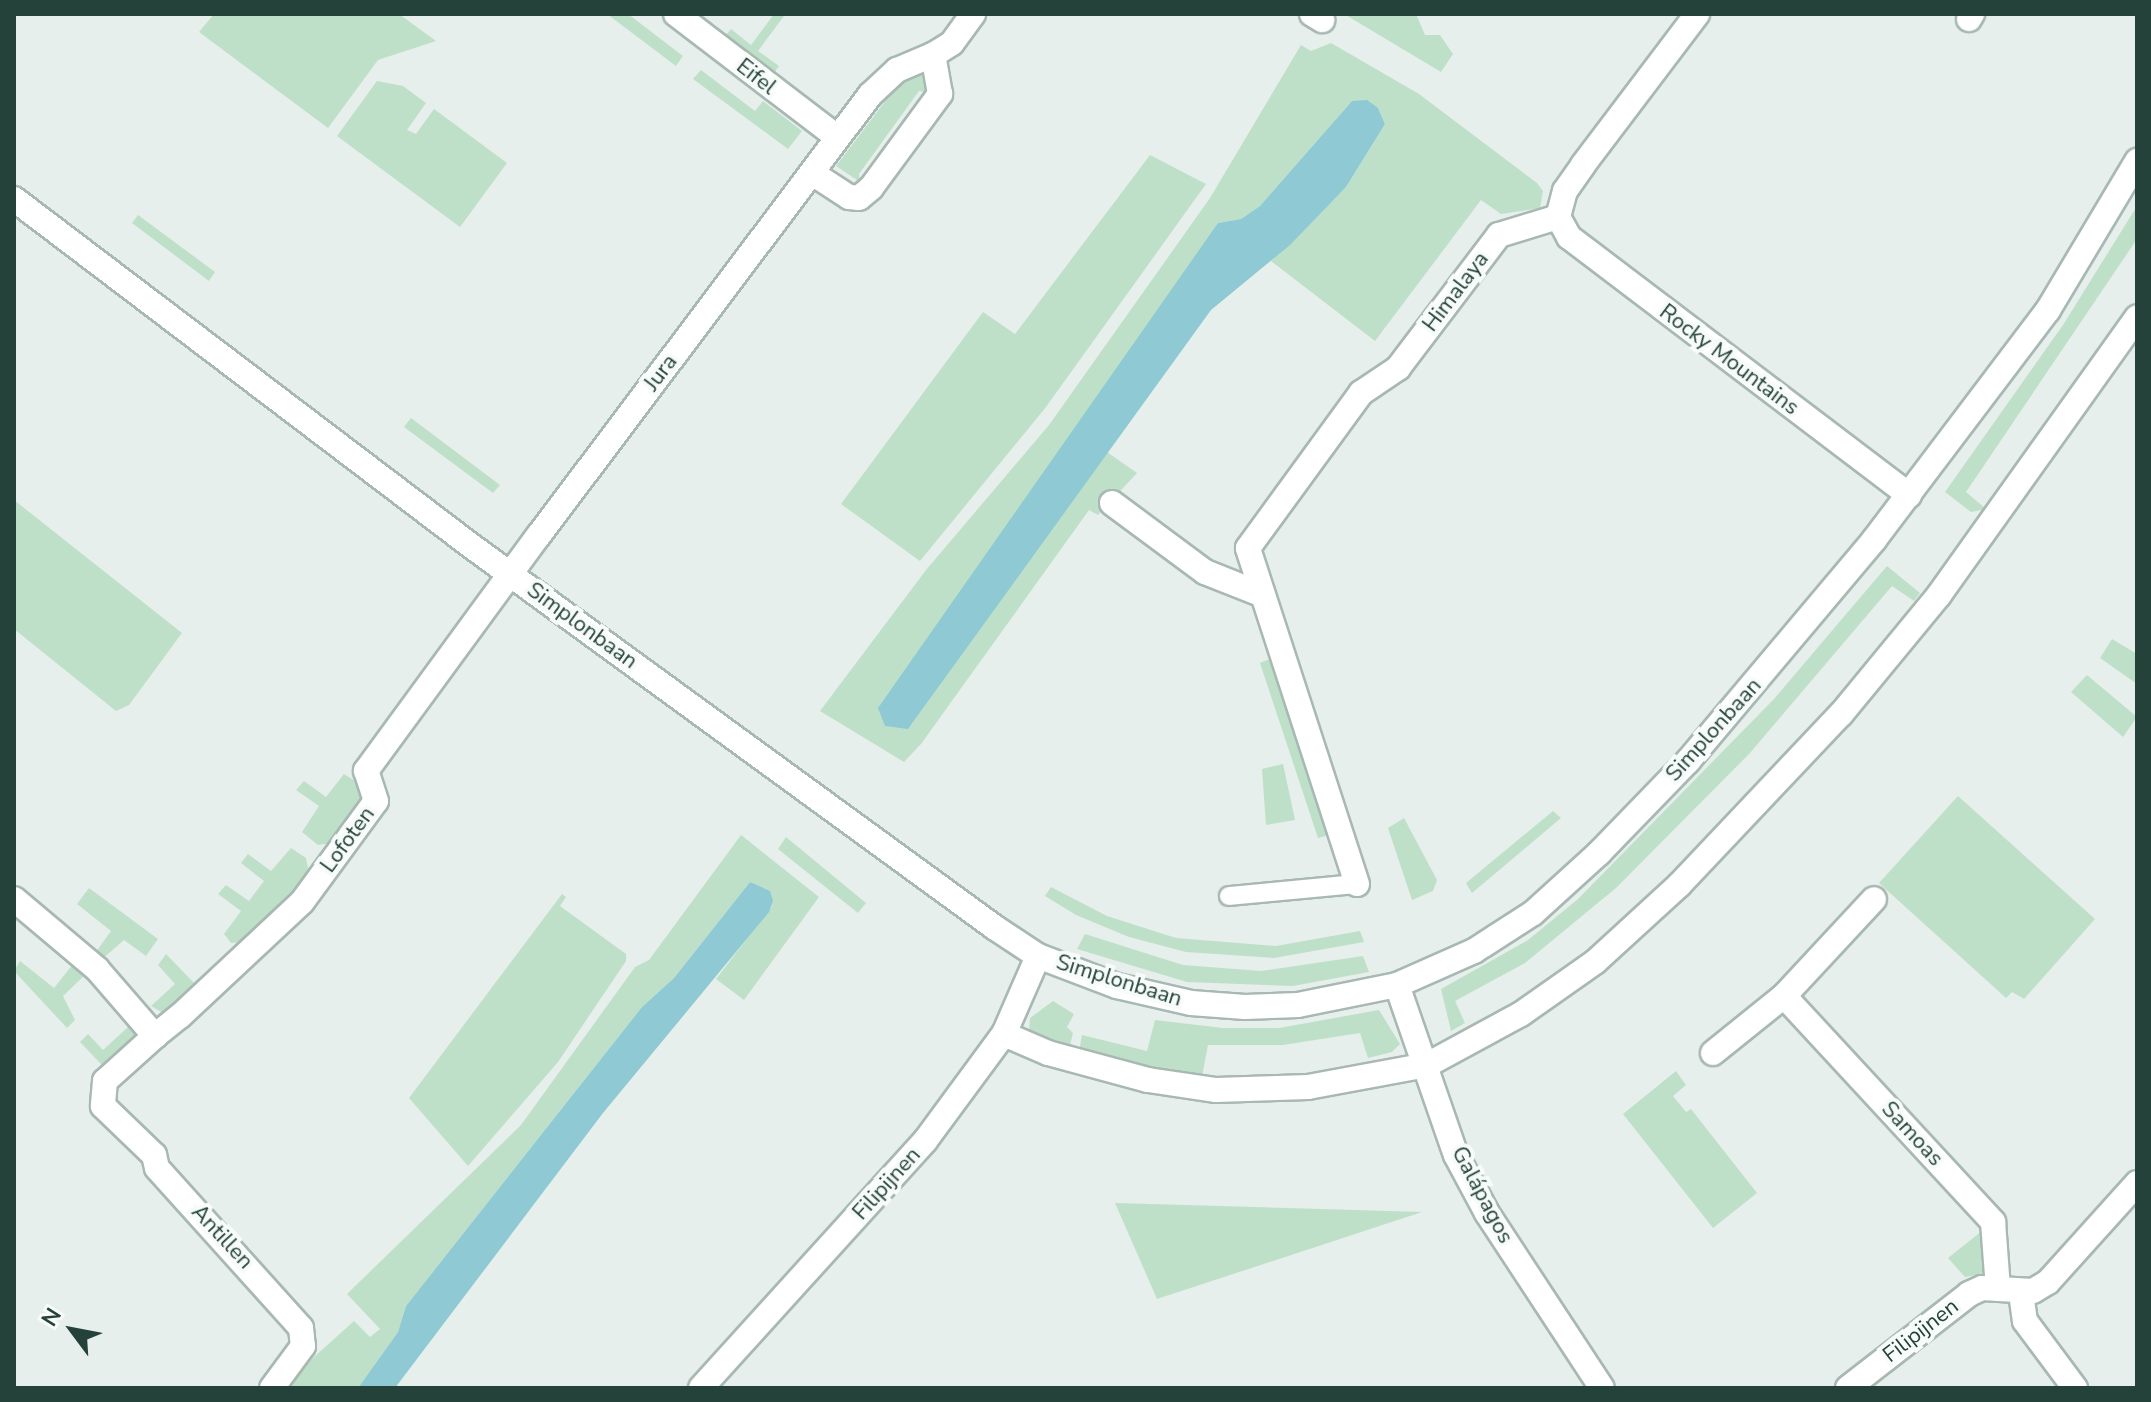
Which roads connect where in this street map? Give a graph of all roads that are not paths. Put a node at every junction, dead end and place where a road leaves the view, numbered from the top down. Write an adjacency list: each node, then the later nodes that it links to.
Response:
1 (676, 14): 5 (street, Eifel)
2 (973, 14): 4 (street, Jura)
3 (1697, 14): 9 (street)
4 (933, 55): 5 (street, Jura); 7 (street)
5 (837, 137): 7 (street, Jura)
6 (2137, 161): 11 (street, Simplonbaan)
7 (812, 173): 13 (street, Jura)
8 (14, 199): 13 (street, Simplonbaan)
9 (1558, 217): 11 (street, Rocky Mountains); 14 (street, Himalaya)
10 (2137, 317): 25 (street)
11 (1909, 495): 20 (street, Simplonbaan)
12 (1112, 503): 14 (street)
13 (511, 575): 19 (street, Simplonbaan); 23 (street, Lofoten)
14 (1263, 595): 15 (street, Himalaya)
15 (1357, 884): 16 (lane, Himalaya)
16 (1229, 896)
17 (14, 899): 23 (street)
18 (1874, 899): 21 (street)
19 (1038, 956): 20 (street, Simplonbaan); 22 (street, Filipijnen)
20 (1397, 985): 25 (street, Galápagos)
21 (1784, 996): 24 (street); 28 (street, Samoas)
22 (1004, 1034): 25 (street); 30 (street, Filipijnen)
23 (155, 1036): 26 (street, Lofoten)
24 (1713, 1053)
25 (1427, 1065): 31 (street, Galápagos)
26 (101, 1093): 29 (street, Antillen)
27 (2137, 1183): 28 (street, Filipijnen)
28 (2010, 1291): 32 (street, Filipijnen); 33 (street, Samoas)
29 (272, 1388)
30 (701, 1388)
31 (1602, 1388)
32 (1848, 1388)
33 (2075, 1388)

